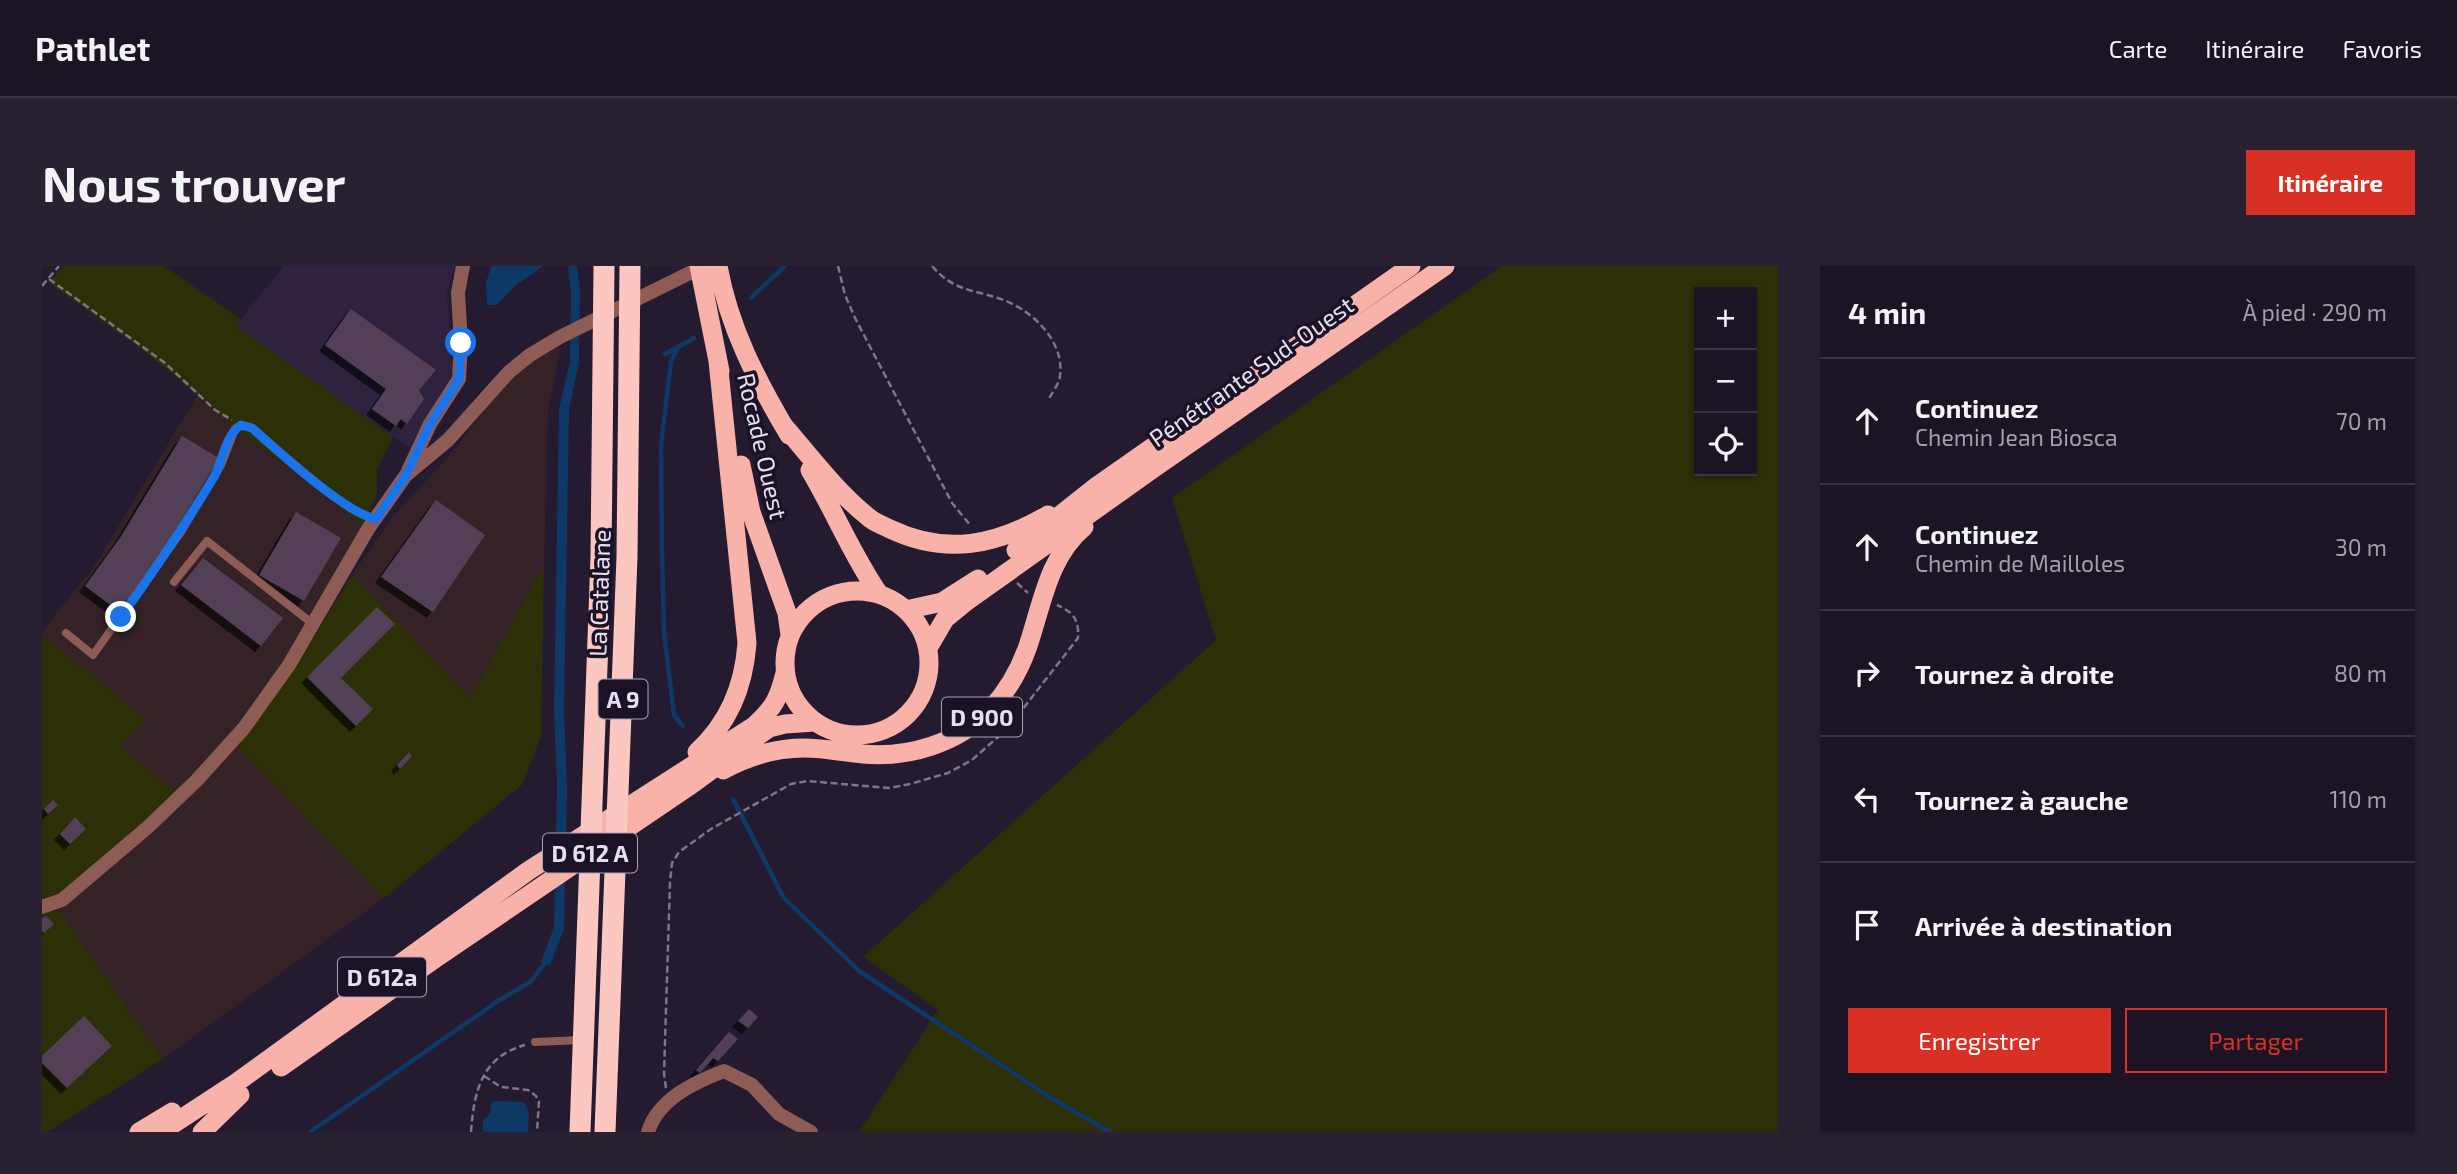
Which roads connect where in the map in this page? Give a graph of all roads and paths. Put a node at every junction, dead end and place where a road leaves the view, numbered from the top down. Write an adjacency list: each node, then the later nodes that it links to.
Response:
1 (59, 266): 11 (path)
2 (463, 266): 18 (street)
3 (604, 266): 39 (highway, La Catalane / A 9)
4 (630, 266): 51 (highway, La Catalane / A 9)
5 (718, 266): 16 (highway, Rocade Ouest)
6 (838, 266): 21 (path)
7 (932, 266): 14 (path)
8 (1411, 266): 19 (highway)
9 (1445, 266): 17 (highway, Pénétrante Sud-Ouest / D 900)
10 (696, 270): 13 (highway, Rocade Ouest); 18 (street)
11 (49, 279): 12 (path); 15 (path)
12 (42, 286)
13 (718, 361): 30 (highway, Rocade Ouest); 34 (highway)
14 (1048, 400)
15 (241, 425): 20 (lane); 29 (lane)
16 (783, 425): 19 (highway); 24 (highway, Rocade Ouest)
17 (1154, 468): 31 (highway, Pénétrante Sud-Ouest / D 900); 35 (highway, Pénétrante Sud-Ouest / D 900)
18 (406, 475): 20 (street)
19 (1097, 486): 27 (highway)
20 (376, 519): 28 (street)
21 (975, 532)
22 (173, 582): 28 (lane)
23 (1015, 582): 25 (path)
24 (878, 594): 27 (highway, Rocade Ouest); 30 (highway, Rocade Ouest)
25 (1031, 595)
26 (1052, 603): 43 (path)
27 (906, 610): 31 (highway, Rocade Ouest)
28 (313, 624): 38 (street)
29 (66, 633)
30 (790, 635): 32 (highway, Rocade Ouest)
31 (928, 648): 33 (highway, Rocade Ouest)
32 (785, 673): 33 (highway, Rocade Ouest); 34 (highway)
33 (816, 722): 35 (highway, Pénétrante Sud-Ouest)
34 (656, 787): 36 (highway, D 612 A)
35 (688, 787): 37 (highway, Pénétrante Sud-Ouest / D 612 A)
36 (528, 871): 42 (highway, D 612a)
37 (526, 897): 42 (highway, D 612a)
38 (42, 907)
39 (584, 1040): 40 (lane); 50 (highway, La Catalane / A 9)
40 (535, 1042): 41 (path)
41 (484, 1076): 48 (path); 49 (path)
42 (238, 1089): 44 (highway); 45 (highway, D 612a); 46 (highway, D 612a); 47 (highway)
43 (668, 1101): 52 (street); 53 (street)
44 (139, 1132)
45 (161, 1132)
46 (184, 1132)
47 (202, 1132)
48 (471, 1132)
49 (537, 1132)
50 (580, 1132)
51 (605, 1132)
52 (648, 1132)
53 (811, 1132)

